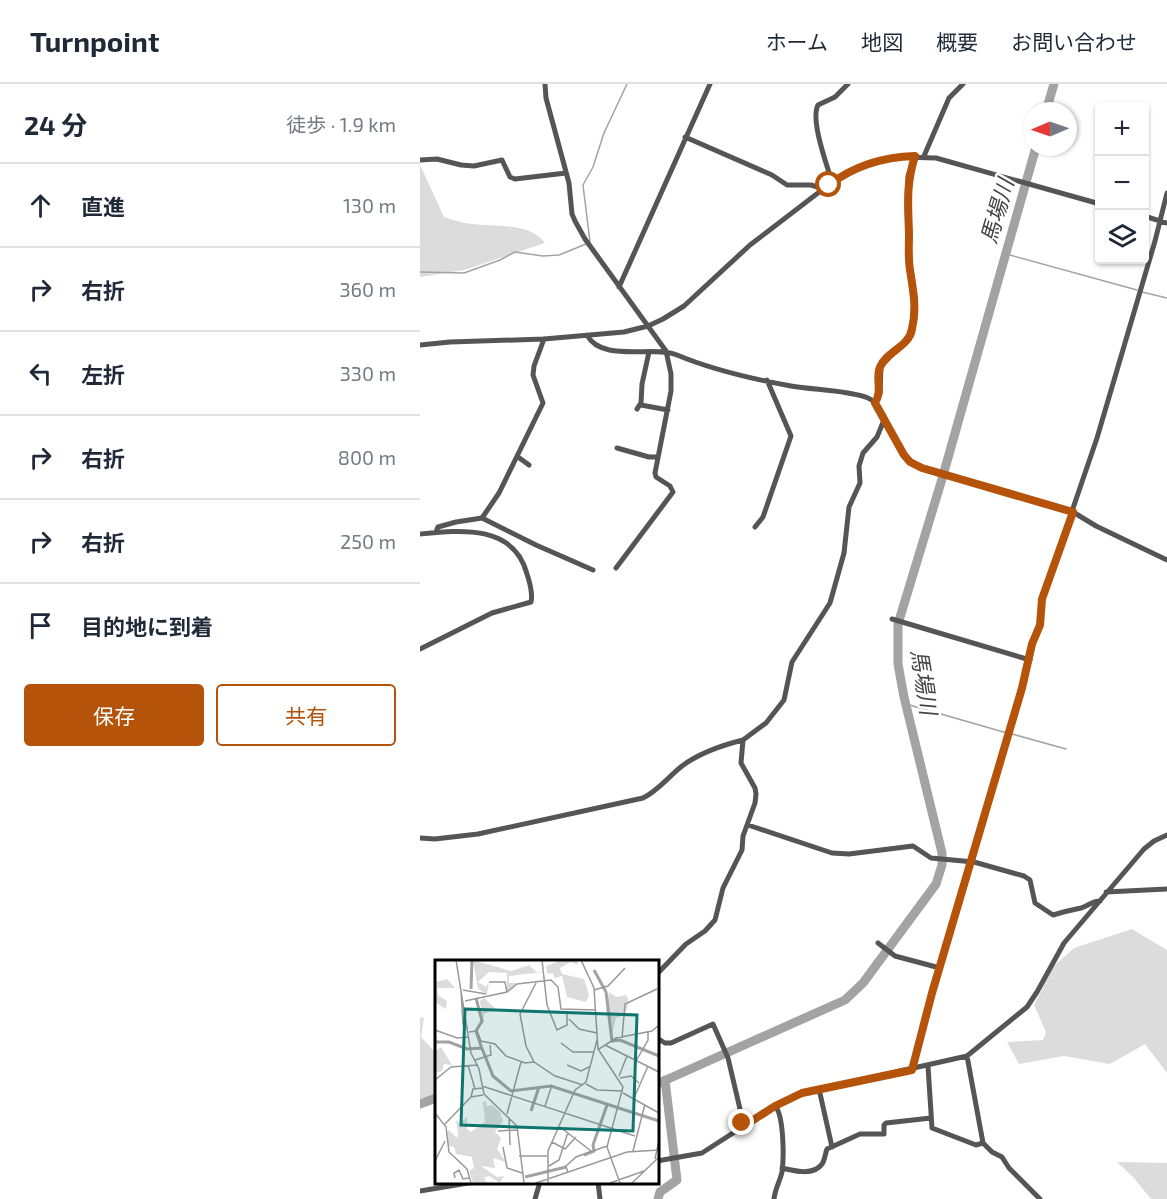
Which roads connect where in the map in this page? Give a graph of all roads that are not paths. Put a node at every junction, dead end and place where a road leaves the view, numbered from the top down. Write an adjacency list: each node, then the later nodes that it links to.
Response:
1 (545, 84): 9 (street)
2 (710, 84): 5 (street)
3 (848, 84): 10 (street)
4 (959, 85): 7 (street)
5 (685, 137): 11 (street); 17 (street)
6 (915, 156): 7 (street); 10 (street); 25 (street)
7 (924, 156): 13 (street)
8 (420, 160): 9 (street)
9 (567, 173): 17 (street)
10 (832, 182): 11 (street)
11 (824, 189): 18 (street)
12 (1167, 193): 15 (street)
13 (1095, 202)
14 (1149, 217): 15 (street)
15 (1159, 220): 16 (street); 32 (street)
16 (1167, 223)
17 (619, 286): 18 (street)
18 (648, 326): 19 (street); 22 (street)
19 (587, 335): 20 (street); 23 (street)
20 (544, 339): 21 (street); 29 (street)
21 (420, 345)
22 (666, 351): 23 (street); 24 (street); 26 (street)
23 (649, 352): 26 (street)
24 (767, 380): 25 (street); 34 (street)
25 (875, 403): 27 (street)
26 (668, 410): 30 (street)
27 (884, 420): 32 (street); 44 (street)
28 (617, 448): 30 (street)
29 (518, 457): 31 (street); 33 (street)
30 (658, 457): 39 (street)
31 (529, 465)
32 (1073, 512): 38 (street); 43 (street)
33 (482, 518): 35 (street); 40 (street)
34 (755, 527)
35 (436, 532): 36 (street); 42 (street)
36 (420, 534)
37 (1167, 550): 38 (street)
38 (1164, 558)
39 (616, 568)
40 (593, 570)
41 (892, 620): 43 (street)
42 (420, 649)
43 (1030, 660): 48 (street)
44 (743, 741): 45 (street); 47 (street)
45 (748, 825): 48 (street); 54 (street)
46 (1167, 836): 50 (street)
47 (420, 839)
48 (971, 862): 51 (street); 53 (street)
49 (1167, 888): 50 (street)
50 (1106, 892): 51 (street)
51 (1100, 901): 56 (street)
52 (878, 943): 53 (street)
53 (940, 968): 58 (street)
54 (658, 973)
55 (658, 1039): 62 (street)
56 (967, 1056): 57 (street); 63 (street)
57 (928, 1066): 58 (street); 61 (street)
58 (912, 1070): 59 (street)
59 (819, 1089): 60 (street); 64 (street)
60 (775, 1106): 62 (street); 66 (street)
61 (931, 1118): 63 (street); 64 (street)
62 (744, 1126): 65 (street)
63 (983, 1143): 74 (street)
64 (832, 1147): 66 (street)
65 (658, 1161)
66 (783, 1168): 73 (street)
67 (462, 1184): 70 (street)
68 (539, 1184): 71 (street)
69 (598, 1184): 72 (street)
70 (420, 1191)
71 (535, 1199)
72 (600, 1199)
73 (774, 1199)
74 (1040, 1199)

